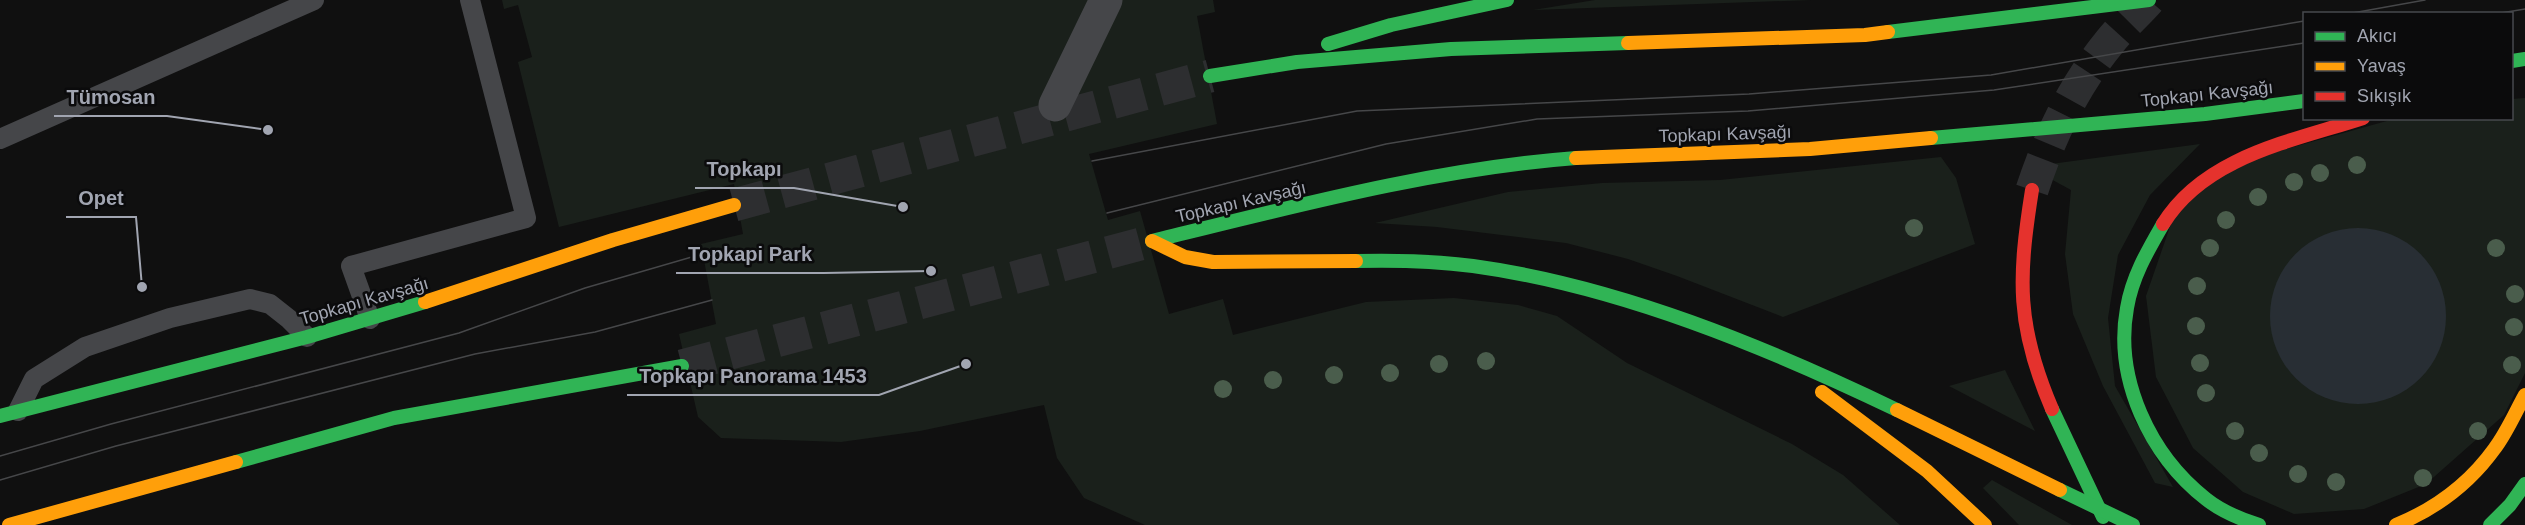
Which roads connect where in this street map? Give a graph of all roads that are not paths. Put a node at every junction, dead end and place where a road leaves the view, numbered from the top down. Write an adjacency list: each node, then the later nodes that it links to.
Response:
1 (314, 0): 9 (lane)
2 (470, 0): 12 (lane)
3 (1106, 0): 7 (street)
4 (1507, 0): 5 (main road)
5 (2149, 0)
6 (2303, 100): 14 (main road, Topkapı Kavşağı)
7 (1055, 105)
8 (2357, 120): 25 (main road)
9 (0, 139)
10 (2032, 190): 18 (main road)
11 (734, 205): 12 (main road, Topkapı Kavşağı)
12 (370, 319): 13 (main road, Topkapı Kavşağı)
13 (307, 337): 17 (main road, Topkapı Kavşağı); 17 (lane)
14 (1771, 357): 21 (main road); 24 (main road)
15 (682, 366): 20 (main road)
16 (2525, 395): 26 (main road)
17 (9, 413)
18 (2083, 477): 22 (main road); 23 (main road)
19 (2525, 484): 27 (main road)
20 (9, 525)
21 (1984, 525)
22 (2108, 525)
23 (2125, 525)
24 (2133, 525)
25 (2259, 525)
26 (2396, 525)
27 (2490, 525)

